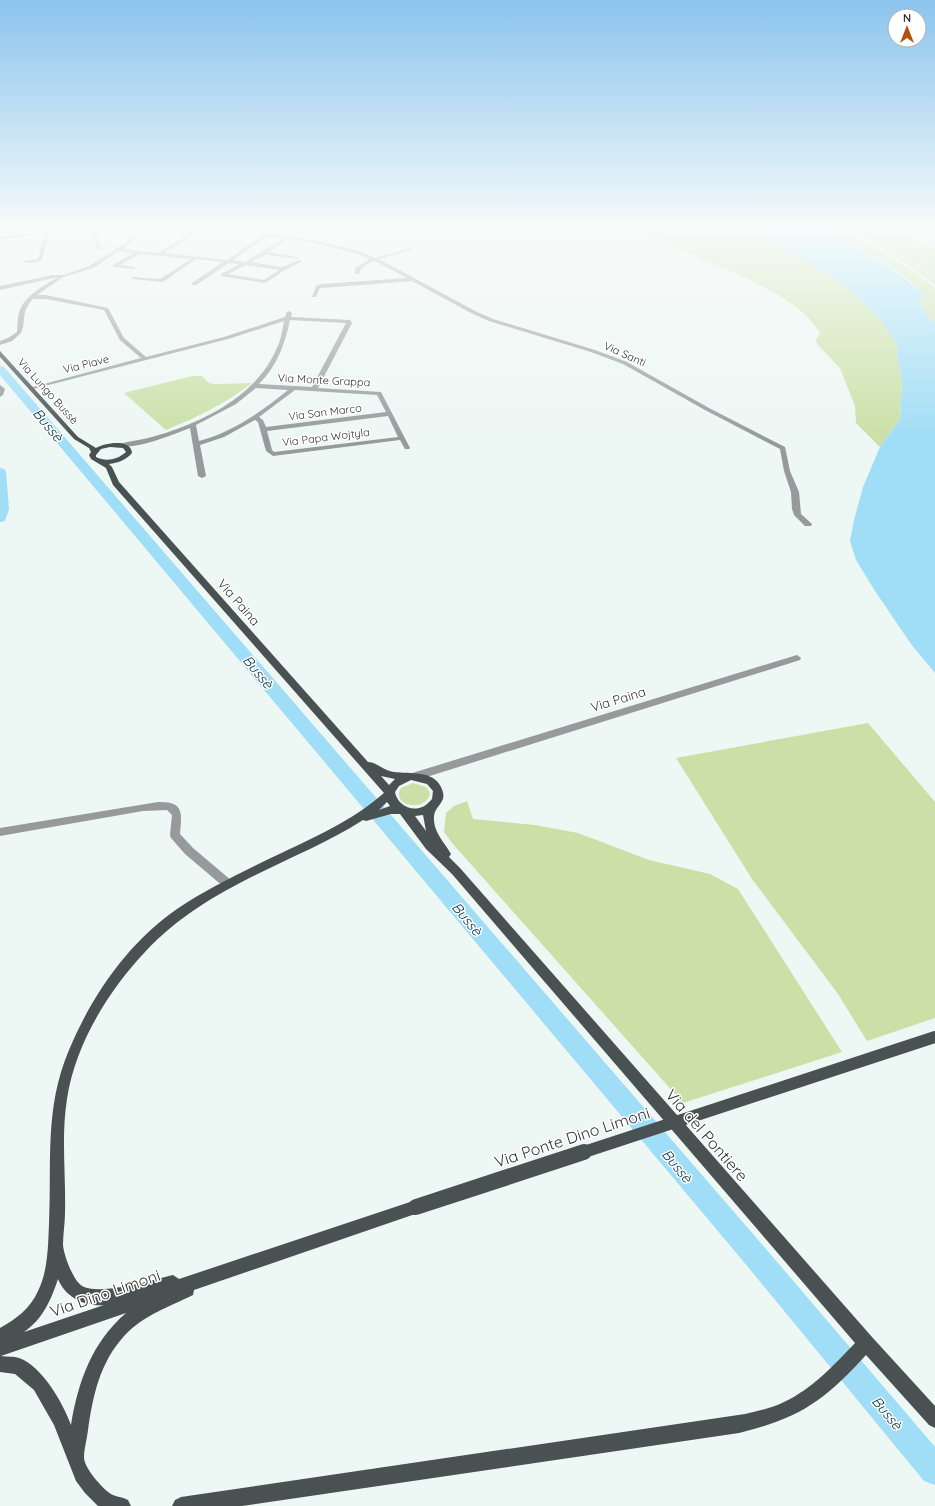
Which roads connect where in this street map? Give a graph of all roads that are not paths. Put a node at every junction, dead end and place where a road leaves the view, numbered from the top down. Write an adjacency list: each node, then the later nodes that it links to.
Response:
1 (31, 299): 6 (street)
2 (58, 299): 8 (street)
3 (450, 299): 32 (street, Via Santi)
4 (289, 311): 5 (street)
5 (288, 318): 8 (street, Via Piave); 9 (street); 13 (street, Via Piave)
6 (0, 343)
7 (0, 353): 12 (main road, Via Lungo Bussè)
8 (146, 359): 12 (street, Via Piave)
9 (254, 386): 11 (street, Via Monte Grappa); 17 (street)
10 (0, 387): 14 (street)
11 (294, 388): 13 (street, Via Monte Grappa); 16 (street)
12 (31, 389): 20 (main road, Via Lungo Bussè)
13 (314, 389): 15 (street, Via Monte Grappa)
14 (0, 395)
15 (389, 414): 18 (street, Via San Marco); 19 (street, Via Monte Grappa)
16 (254, 417): 18 (street, Via Papa Wojtyla); 22 (street)
17 (193, 424): 21 (street); 22 (street)
18 (264, 429): 19 (street, Via Papa Wojtyla)
19 (402, 438): 25 (street, Via Monte Grappa)
20 (82, 441): 24 (main road, Via Lungo Bussè); 26 (main road, Via Lungo Bussè)
21 (145, 442): 23 (street); 27 (street)
22 (197, 444): 31 (street)
23 (121, 445): 24 (main road); 27 (main road)
24 (107, 446): 26 (main road)
25 (407, 448)
26 (94, 452): 29 (main road, Via Lungo Bussè)
27 (129, 453): 28 (main road)
28 (118, 460): 29 (main road); 30 (main road)
29 (101, 461): 30 (main road, Via Paina)
30 (113, 475): 34 (main road, Via Paina)
31 (202, 476)
32 (808, 524)
33 (797, 658): 35 (street, Via Paina)
34 (348, 745): 36 (main road); 38 (main road)
35 (446, 767): 36 (street, Via Paina); 37 (street)
36 (411, 777): 37 (main road); 38 (main road)
37 (437, 788): 39 (main road)
38 (388, 796): 40 (main road); 41 (main road)
39 (431, 807): 40 (main road); 43 (main road, Via del Pontiere)
40 (399, 810): 41 (main road); 43 (main road, Via del Pontiere)
41 (355, 821): 44 (main road)
42 (0, 832): 44 (street)
43 (456, 871): 49 (main road, Via del Pontiere)
44 (228, 884): 46 (main road)
45 (935, 1037): 47 (main road, Via Ponte Dino Limoni, bridge)
46 (56, 1245): 47 (main road); 48 (main road)
47 (221, 1272): 50 (main road, Via Dino Limoni); 53 (main road)
48 (0, 1337)
49 (862, 1347): 52 (main road, Via del Pontiere); 55 (main road)
50 (0, 1348)
51 (0, 1364): 53 (main road)
52 (935, 1419)
53 (76, 1456): 54 (main road)
54 (122, 1506)
55 (181, 1506)

